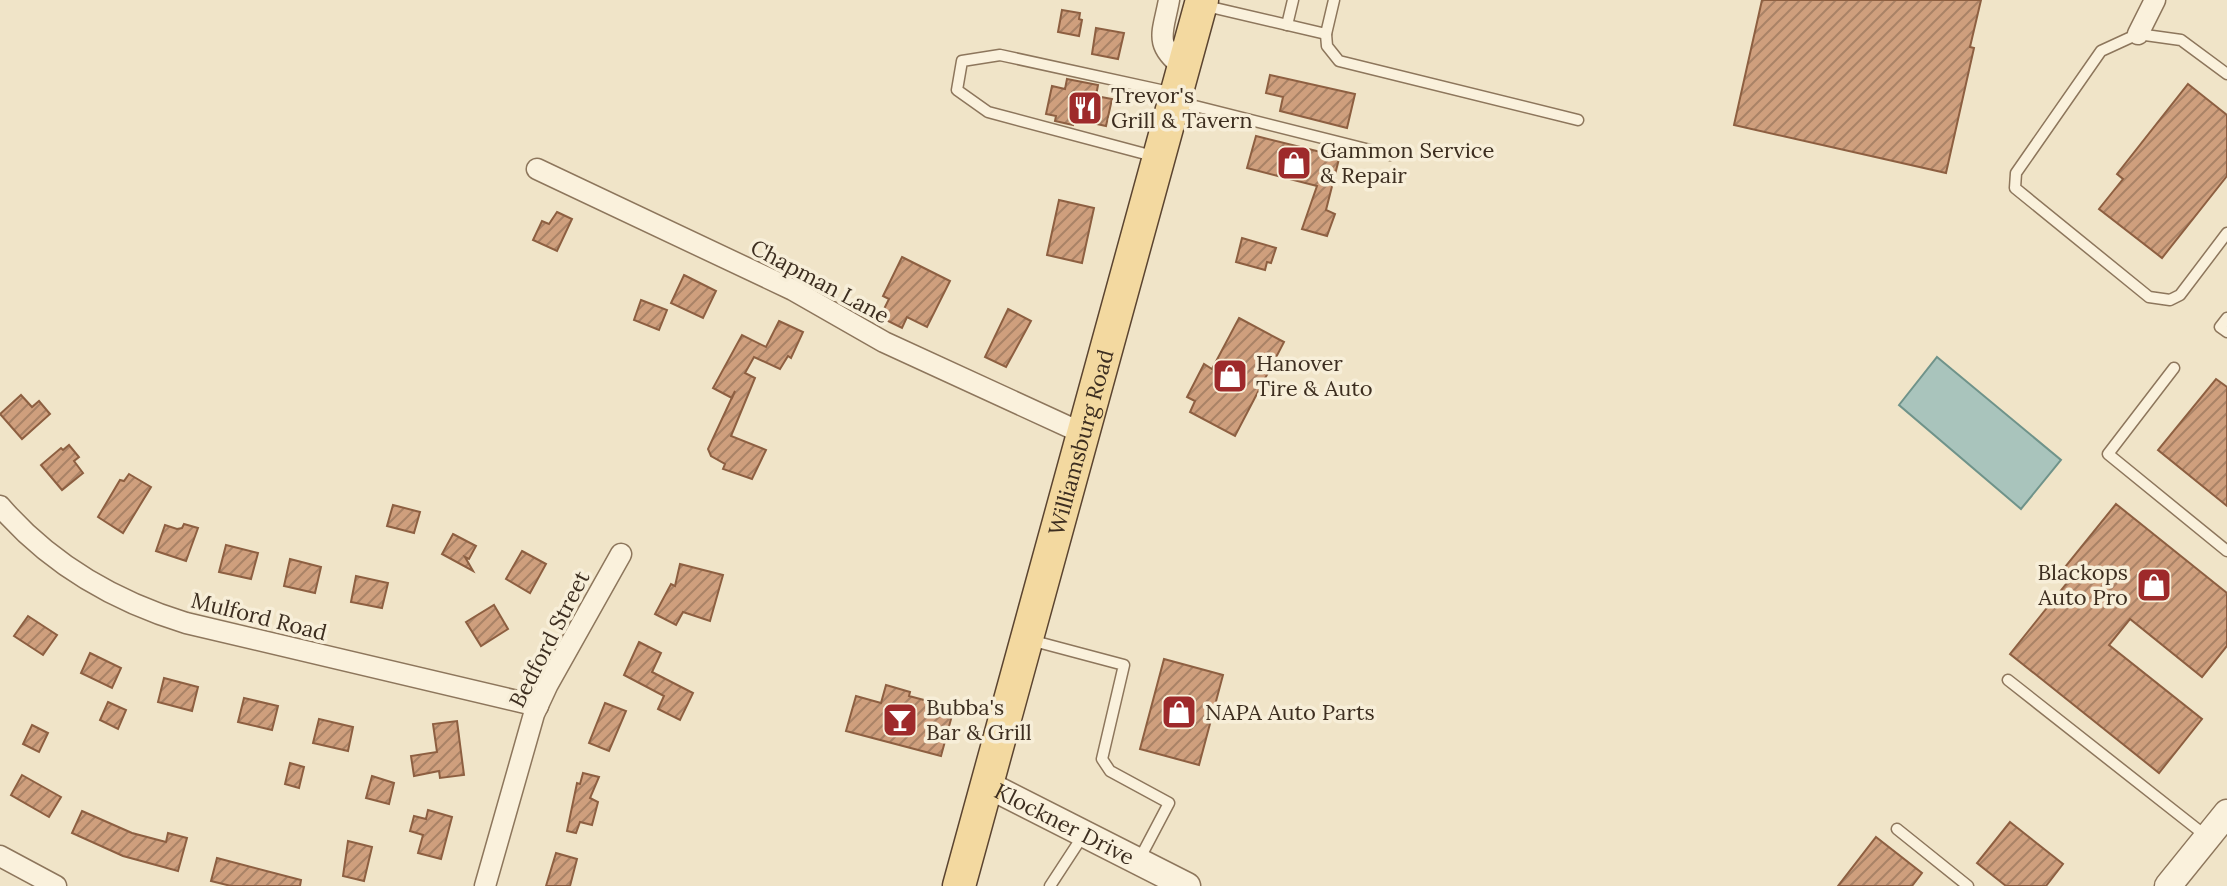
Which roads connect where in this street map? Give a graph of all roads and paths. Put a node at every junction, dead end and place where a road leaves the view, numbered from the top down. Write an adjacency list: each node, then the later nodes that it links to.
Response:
1 (1293, 0): 5 (lane)
2 (1334, 0): 6 (lane)
3 (2155, 0): 7 (street)
4 (1190, 2): 5 (lane); 9 (main road, Williamsburg Road)
5 (1287, 25): 6 (lane)
6 (1326, 34): 10 (lane)
7 (2138, 34): 8 (lane); 14 (lane)
8 (2227, 74)
9 (1177, 87): 11 (lane); 12 (main road, Williamsburg Road); 12 (lane)
10 (1578, 120)
11 (1390, 155)
12 (1158, 158): 18 (main road, Williamsburg Road)
13 (537, 169): 18 (street, Chapman Lane)
14 (2227, 233)
15 (2227, 318): 16 (lane)
16 (2227, 332)
17 (2174, 368): 20 (lane)
18 (1082, 433): 22 (main road, Williamsburg Road)
19 (0, 506): 24 (street, Mulford Road)
20 (2227, 551)
21 (621, 554): 24 (street, Bedford Street)
22 (1025, 638): 25 (main road, Williamsburg Road); 31 (lane)
23 (2008, 680): 29 (lane)
24 (538, 706): 33 (street, Bedford Street)
25 (986, 784): 28 (street, Klockner Drive); 34 (main road, Williamsburg Road)
26 (2227, 813): 29 (street)
27 (1897, 829): 37 (lane)
28 (1085, 834): 31 (street, Klockner Drive); 35 (lane)
29 (2208, 837): 38 (street)
30 (0, 856): 32 (street)
31 (1138, 862): 36 (street, Klockner Drive)
32 (56, 886)
33 (485, 886)
34 (959, 886)
35 (1050, 886)
36 (1187, 886)
37 (1968, 886)
38 (2168, 886)

